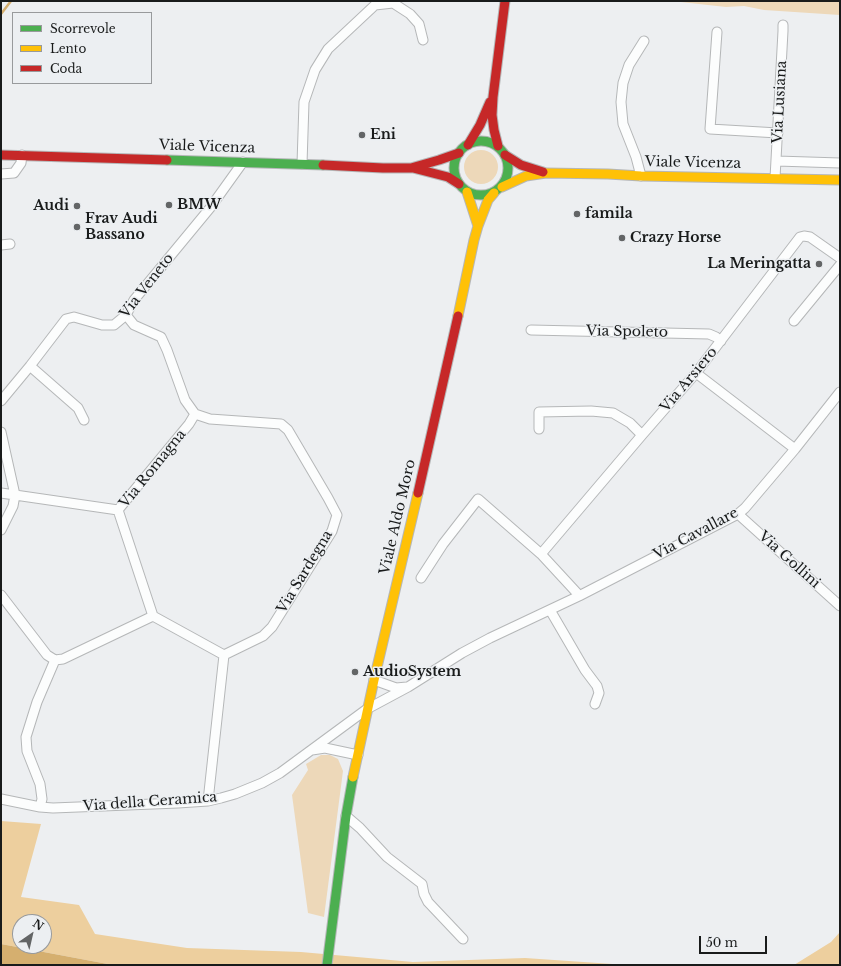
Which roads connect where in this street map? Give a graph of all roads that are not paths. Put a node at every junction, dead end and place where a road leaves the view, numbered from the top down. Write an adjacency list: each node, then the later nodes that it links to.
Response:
1 (505, 1): 6 (main road)
2 (783, 25): 7 (street, Via Lusiana)
3 (717, 32): 7 (street)
4 (423, 40): 17 (street)
5 (644, 41): 21 (street)
6 (493, 97): 8 (main road, Viale Vicenza); 9 (main road)
7 (778, 133): 14 (street, Via Lusiana)
8 (468, 145): 9 (main road); 10 (main road, Viale Vicenza)
9 (498, 146): 12 (main road, Viale Vicenza)
10 (459, 153): 18 (main road, Viale Vicenza); 24 (main road)
11 (1, 155): 13 (main road, Viale Vicenza)
12 (505, 155): 19 (main road, Viale Vicenza); 25 (main road, Viale Vicenza)
13 (22, 156): 15 (main road, Viale Vicenza); 20 (street)
14 (777, 161): 16 (street); 22 (street, Via Lusiana)
15 (243, 162): 17 (main road, Viale Vicenza); 30 (street, Via Veneto)
16 (840, 162)
17 (302, 164): 18 (main road, Viale Vicenza)
18 (411, 168): 24 (main road, Viale Vicenza)
19 (546, 173): 21 (main road, Viale Vicenza); 25 (main road, Viale Vicenza)
20 (1, 174)
21 (641, 176): 22 (main road, Viale Vicenza)
22 (776, 178): 23 (main road, Viale Vicenza)
23 (840, 180)
24 (459, 184): 26 (main road, Viale Vicenza)
25 (498, 190): 26 (main road, Viale Vicenza); 27 (main road, Viale Aldo Moro)
26 (467, 192): 27 (main road)
27 (478, 226): 58 (main road, Viale Aldo Moro)
28 (840, 258): 33 (street, Via Arsiero)
29 (840, 265): 31 (street)
30 (126, 315): 34 (street, Via Veneto); 38 (street)
31 (794, 321)
32 (531, 330): 33 (street, Via Spoleto)
33 (721, 341): 35 (street, Via Arsiero)
34 (30, 366): 37 (street, Via Veneto); 39 (street)
35 (696, 373): 42 (street, Via Arsiero); 43 (street)
36 (840, 392): 43 (street, Via Cavallare)
37 (1, 401)
38 (196, 414): 46 (street, Via Romagna); 56 (street, Via Sardegna)
39 (84, 420)
40 (539, 429): 42 (street)
41 (1, 432): 45 (street)
42 (642, 435): 49 (street, Via Arsiero)
43 (795, 449): 47 (street, Via Cavallare)
44 (1, 493): 45 (street)
45 (15, 495): 46 (street); 48 (street)
46 (118, 510): 55 (street, Via Romagna)
47 (738, 514): 52 (street, Via Cavallare); 53 (street, Via Gollini)
48 (1, 530)
49 (542, 554): 50 (street); 52 (street)
50 (421, 578)
51 (1, 595): 57 (street)
52 (579, 596): 54 (street, Via Cavallare)
53 (840, 606)
54 (550, 610): 59 (street, Via Cavallare); 60 (street)
55 (153, 616): 56 (street); 57 (street)
56 (224, 655): 65 (street)
57 (55, 660): 66 (street)
58 (374, 680): 59 (street); 61 (main road, Viale Aldo Moro)
59 (408, 688): 61 (street, Via Cavallare)
60 (595, 704)
61 (367, 709): 62 (street, Via della Ceramica); 63 (main road, Viale Aldo Moro)
62 (311, 750): 63 (street); 65 (street, Via della Ceramica)
63 (358, 755): 67 (main road, Viale Aldo Moro)
64 (1, 799): 66 (street, Via della Ceramica)
65 (208, 801): 66 (street, Via della Ceramica)
66 (40, 807)
67 (346, 816): 68 (street); 69 (main road, Viale Aldo Moro)
68 (463, 939)
69 (327, 965)

